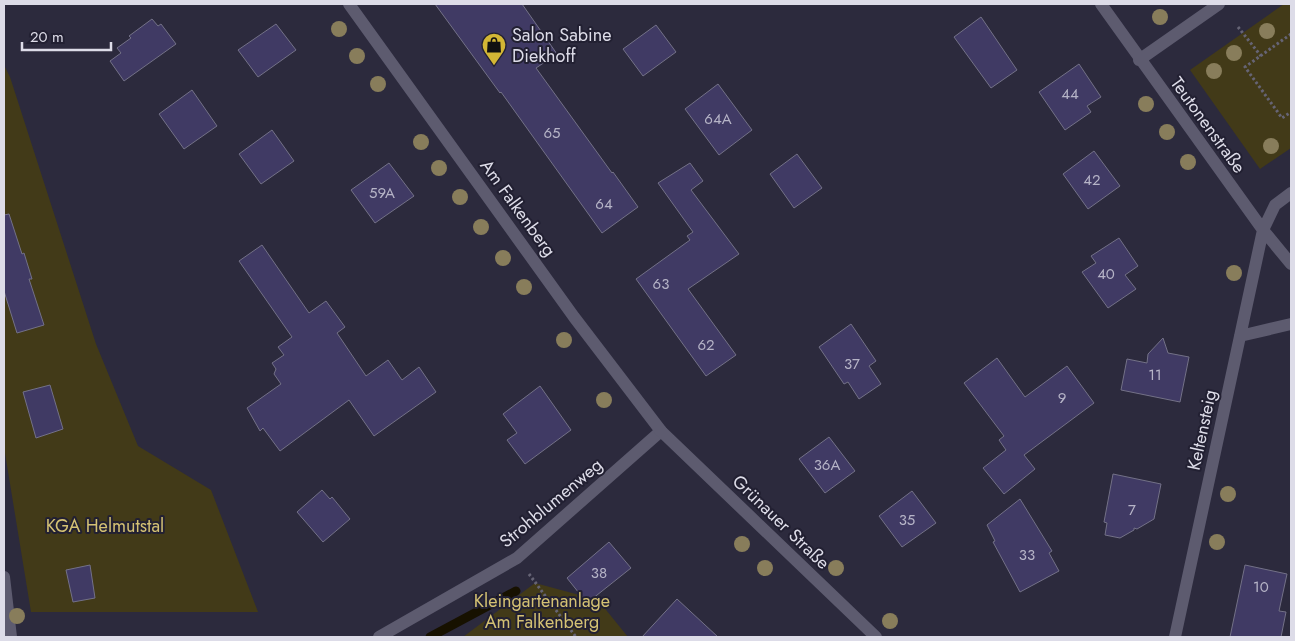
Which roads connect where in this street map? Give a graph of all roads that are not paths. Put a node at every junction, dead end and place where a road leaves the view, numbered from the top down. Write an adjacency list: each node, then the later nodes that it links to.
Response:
1 (349, 4): 10 (street, Am Falkenberg)
2 (1101, 4): 4 (street, Teutonenstraße)
3 (1219, 4): 4 (street)
4 (1139, 60): 6 (street, Teutonenstraße)
5 (1291, 193): 6 (street, Keltensteig)
6 (1264, 230): 7 (street, Teutonenstraße); 9 (street, Keltensteig)
7 (1291, 264)
8 (1291, 324): 9 (street)
9 (1240, 336): 15 (street, Keltensteig)
10 (661, 432): 13 (street, Strohblumenweg); 14 (street, Grünauer Straße)
11 (4, 577): 12 (street)
12 (11, 637)
13 (379, 637)
14 (876, 637)
15 (1175, 637)

